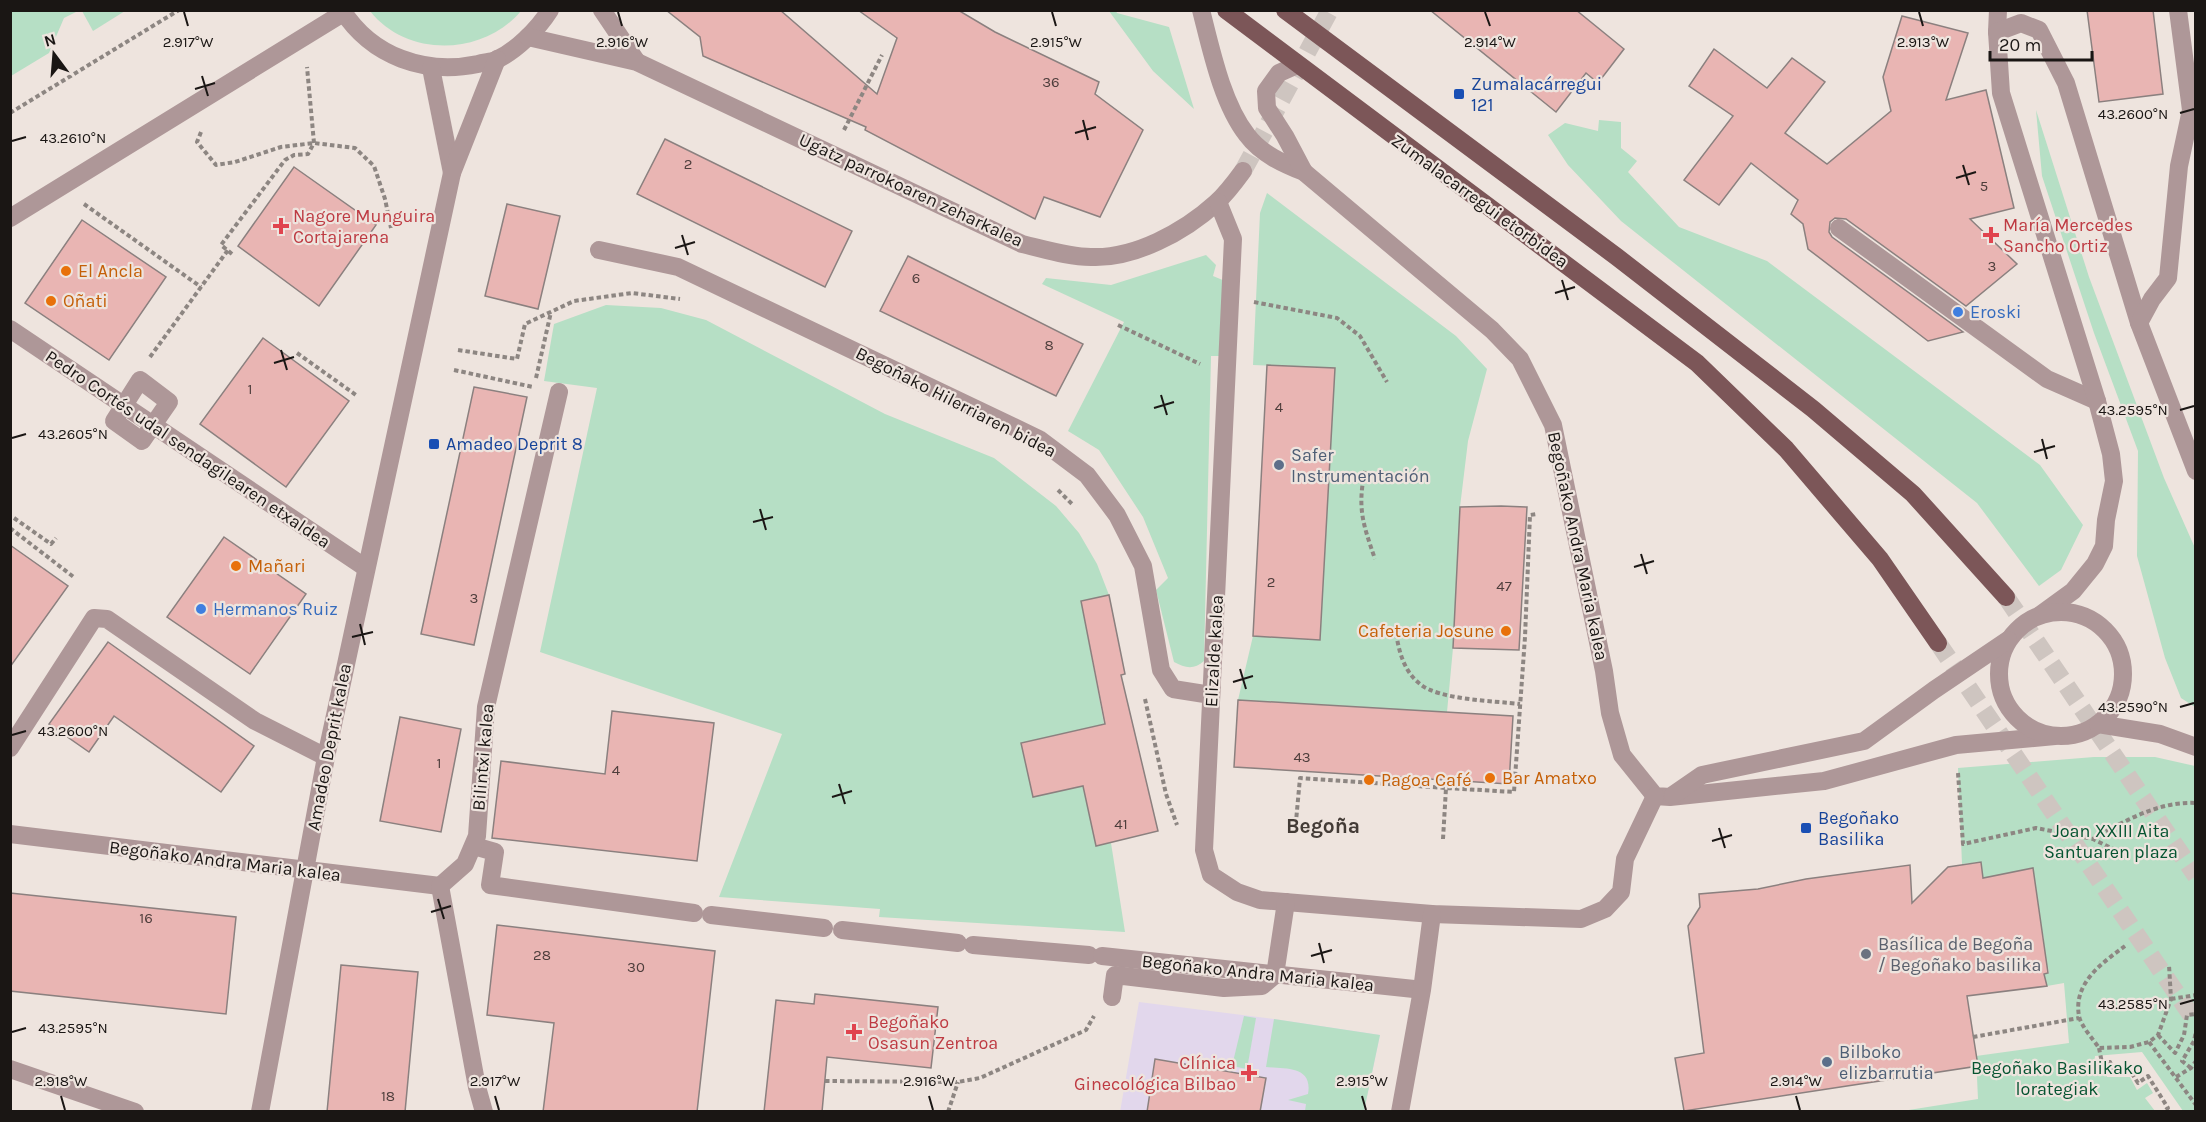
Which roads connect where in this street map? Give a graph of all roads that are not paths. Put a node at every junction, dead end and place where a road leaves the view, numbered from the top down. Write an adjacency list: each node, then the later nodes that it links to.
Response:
1 (550, 10): 12 (street)
2 (602, 10): 14 (street, Ugatz parrokoaren zeharkalea)
3 (1201, 10): 18 (street, Begoñako Andra Maria kalea)
4 (1226, 10): 15 (main road, Zumalacarregui etorbidea)
5 (1285, 10): 30 (main road, Zumalacarregui etorbidea)
6 (1998, 10): 11 (street)
7 (2034, 10): 10 (street)
8 (2178, 10): 24 (street)
9 (342, 12): 16 (street); 21 (street)
10 (2039, 30): 11 (street); 24 (street)
11 (1997, 32): 27 (street)
12 (528, 37): 13 (street); 14 (street, Ugatz parrokoaren zeharkalea)
13 (496, 60): 16 (street); 19 (street, Amadeo Deprit kalea)
14 (638, 62): 20 (street, Ugatz parrokoaren zeharkalea)
15 (1297, 64): 18 (street, Begoñako Andra Maria kalea); 33 (main road, Zumalacarregui etorbidea)
16 (431, 68): 19 (street, Amadeo Deprit kalea)
17 (1244, 171): 20 (street, Ugatz parrokoaren zeharkalea)
18 (1304, 172): 40 (street, Begoñako Andra Maria kalea)
19 (452, 173): 29 (street, Amadeo Deprit kalea)
20 (1218, 202): 34 (street, Elizalde kalea)
21 (10, 218)
22 (1839, 228): 27 (street)
23 (599, 250): 34 (street, Begoñako Hilerriaren bidea)
24 (2139, 323): 28 (street)
25 (10, 329): 29 (street, Pedro Cortés udal sendagilearen etxaldea)
26 (559, 393): 42 (street, Bilintxi kalea)
27 (2097, 400): 31 (street)
28 (2196, 471)
29 (366, 568): 39 (street, Amadeo Deprit kalea)
30 (2006, 597)
31 (2040, 615): 32 (street); 35 (street)
32 (2008, 640): 36 (street); 40 (street)
33 (1938, 643)
34 (1211, 695): 44 (street, Elizalde kalea)
35 (2098, 724): 36 (street); 37 (street)
36 (2055, 736): 40 (street)
37 (2196, 747)
38 (10, 748): 39 (street)
39 (326, 757): 51 (street, Amadeo Deprit kalea)
40 (1662, 796): 45 (street)
41 (10, 834): 43 (street, Begoñako Andra Maria kalea)
42 (474, 846): 43 (street, Bilintxi kalea); 46 (street, Begoñako Andra Maria kalea)
43 (440, 886): 52 (street)
44 (1286, 902): 45 (street, Elizalde kalea); 46 (street)
45 (1432, 914): 47 (street)
46 (1275, 975): 47 (street, Begoñako Andra Maria kalea); 48 (street)
47 (1418, 990): 53 (street)
48 (1112, 997)
49 (10, 1069): 50 (street)
50 (135, 1112)
51 (260, 1112)
52 (484, 1112)
53 (1400, 1112)

